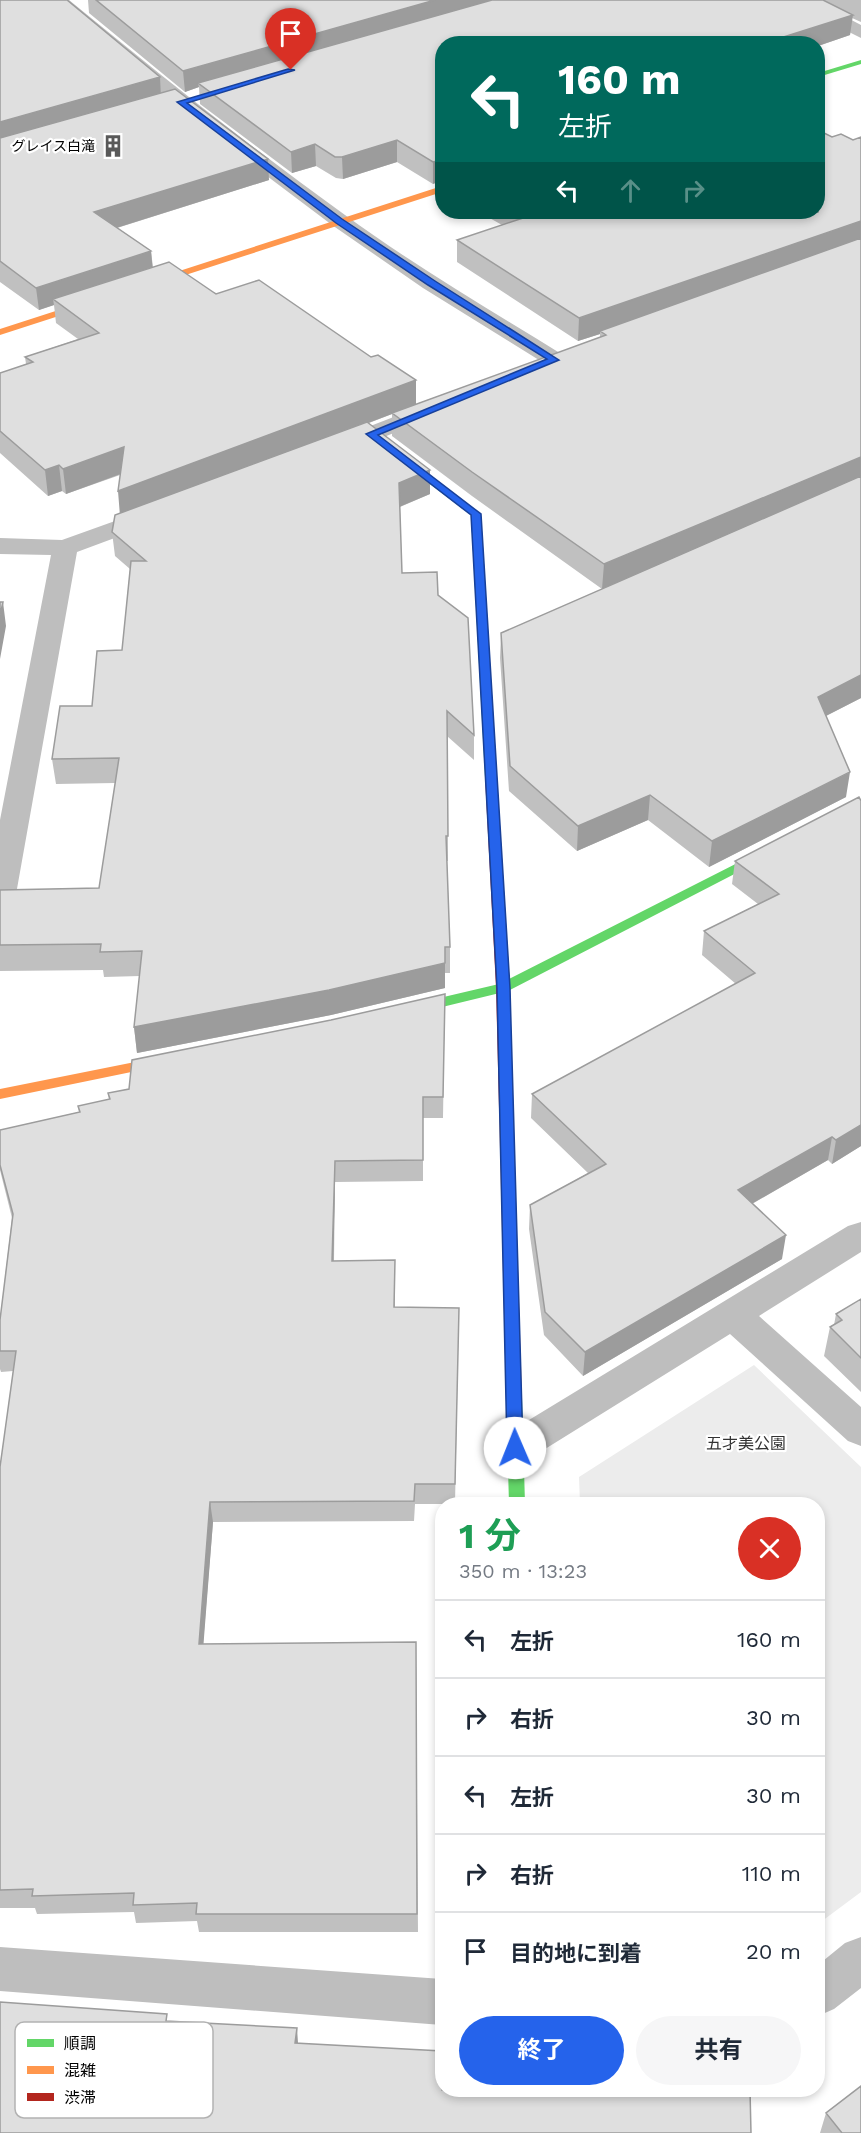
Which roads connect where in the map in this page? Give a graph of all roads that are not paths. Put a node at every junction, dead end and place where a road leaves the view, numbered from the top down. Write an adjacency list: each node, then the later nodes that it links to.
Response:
1 (799, 0): 3 (street)
2 (73, 5): 7 (street)
3 (861, 32)
4 (861, 62): 5 (street)
5 (825, 73)
6 (203, 96): 7 (street)
7 (181, 102): 8 (street); 10 (street)
8 (158, 109)
9 (435, 191): 10 (street)
10 (339, 221): 11 (street); 12 (street)
11 (0, 332)
12 (555, 360)
13 (458, 399): 14 (street)
14 (371, 434): 15 (street); 21 (street)
15 (316, 454)
16 (174, 507): 18 (street)
17 (0, 546): 18 (street)
18 (65, 548): 20 (street)
19 (787, 841): 21 (street)
20 (0, 900)
21 (503, 988): 22 (street); 28 (street)
22 (389, 1015)
23 (194, 1055): 24 (street)
24 (0, 1094)
25 (861, 1235): 26 (street)
26 (733, 1314): 27 (street); 28 (street)
27 (861, 1430)
28 (515, 1448): 29 (street)
29 (517, 1497)
30 (861, 1959): 32 (street)
31 (0, 1969): 33 (street)
32 (825, 1987)
33 (435, 2001)

